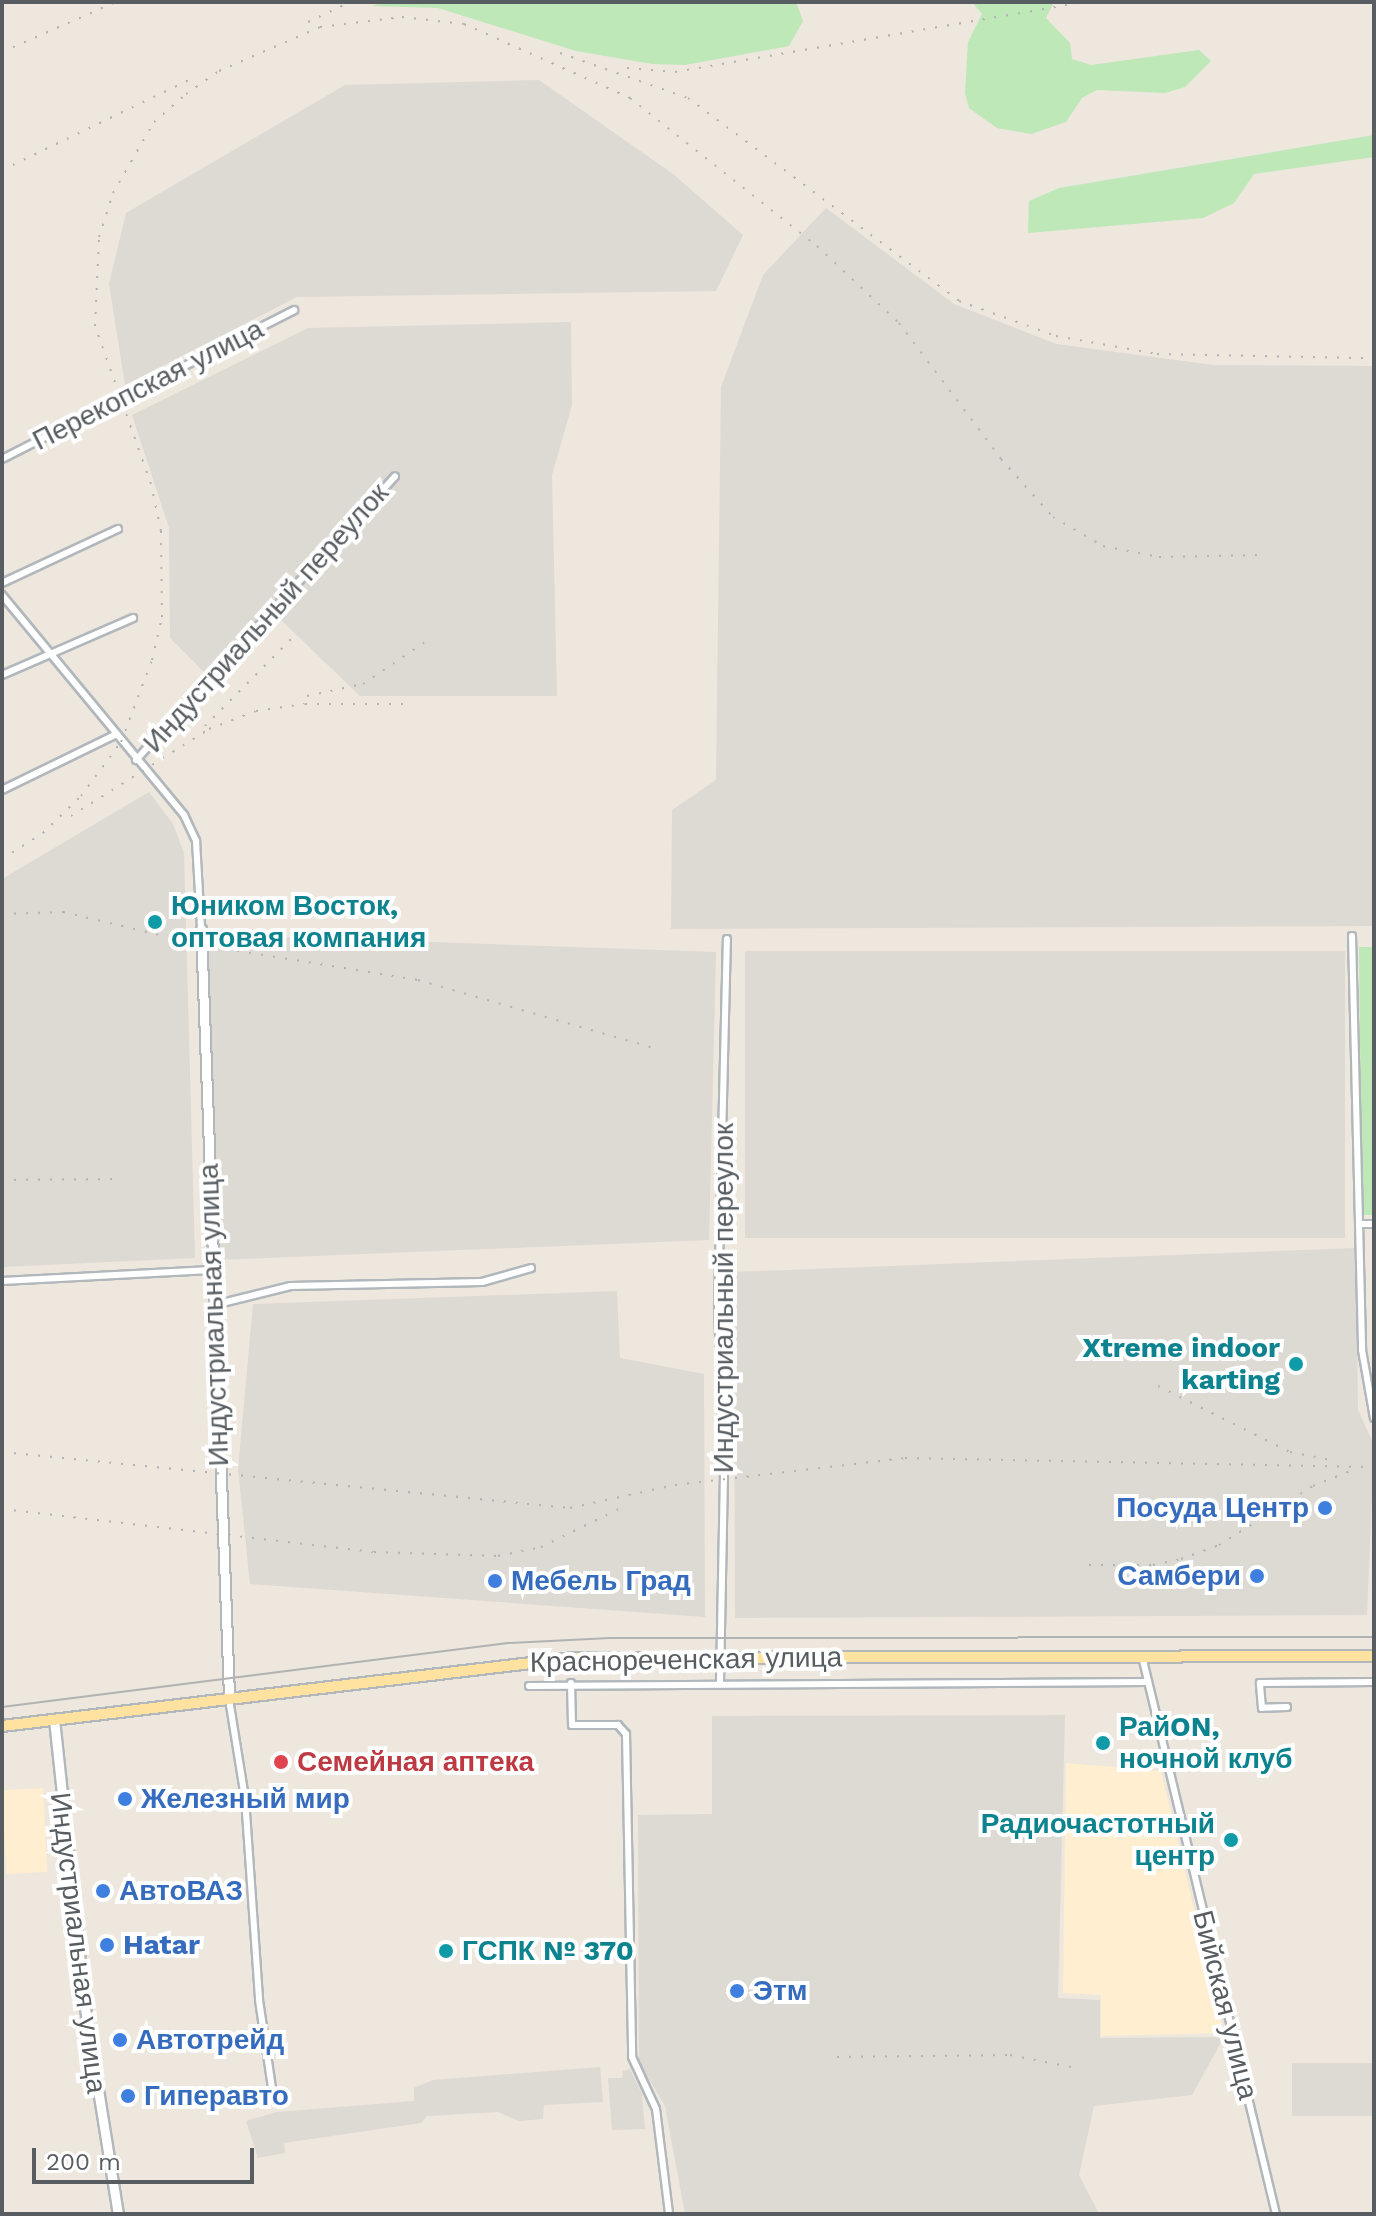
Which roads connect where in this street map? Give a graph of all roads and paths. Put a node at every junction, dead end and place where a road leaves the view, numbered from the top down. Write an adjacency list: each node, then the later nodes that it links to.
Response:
1 (294, 310): 2 (street, Перекопская улица)
2 (2, 459)
3 (395, 476): 11 (street, Индустриальный переулок)
4 (118, 529): 5 (street)
5 (2, 583)
6 (2, 595): 8 (street, Индустриальная улица)
7 (133, 618): 8 (street)
8 (49, 652): 9 (street); 10 (street, Индустриальная улица)
9 (2, 675)
10 (115, 735): 11 (street, Индустриальная улица); 12 (street)
11 (136, 760): 13 (street, Индустриальная улица)
12 (2, 790)
13 (201, 929): 19 (street, Индустриальная улица)
14 (1352, 936): 16 (street)
15 (727, 939): 23 (street, Индустриальный переулок)
16 (1359, 1224): 17 (street); 22 (street)
17 (1374, 1224)
18 (531, 1268): 21 (street)
19 (211, 1270): 20 (street); 21 (street, Индустриальная улица)
20 (2, 1281)
21 (214, 1305): 31 (street, Индустриальная улица)
22 (1374, 1418)
23 (721, 1656): 24 (main road, Краснореченская улица); 26 (street, Индустриальный переулок); 31 (main road, Краснореченская улица)
24 (1142, 1656): 25 (main road, Краснореченская улица); 27 (street, Бийская улица)
25 (1374, 1656)
26 (720, 1682): 27 (street); 29 (street)
27 (1147, 1682): 40 (street, Бийская улица)
28 (1374, 1682): 32 (street)
29 (571, 1683): 30 (street); 39 (street)
30 (529, 1686)
31 (229, 1697): 33 (main road, Краснореченская улица); 35 (street, Индустриальная улица)
32 (1287, 1707)
33 (54, 1719): 34 (main road, Краснореченская улица); 38 (street, Индустриальная улица)
34 (2, 1726)
35 (245, 1798): 36 (street); 37 (street, Индустриальная улица)
36 (173, 1807)
37 (274, 2101)
38 (118, 2214)
39 (669, 2214)
40 (1276, 2214)

